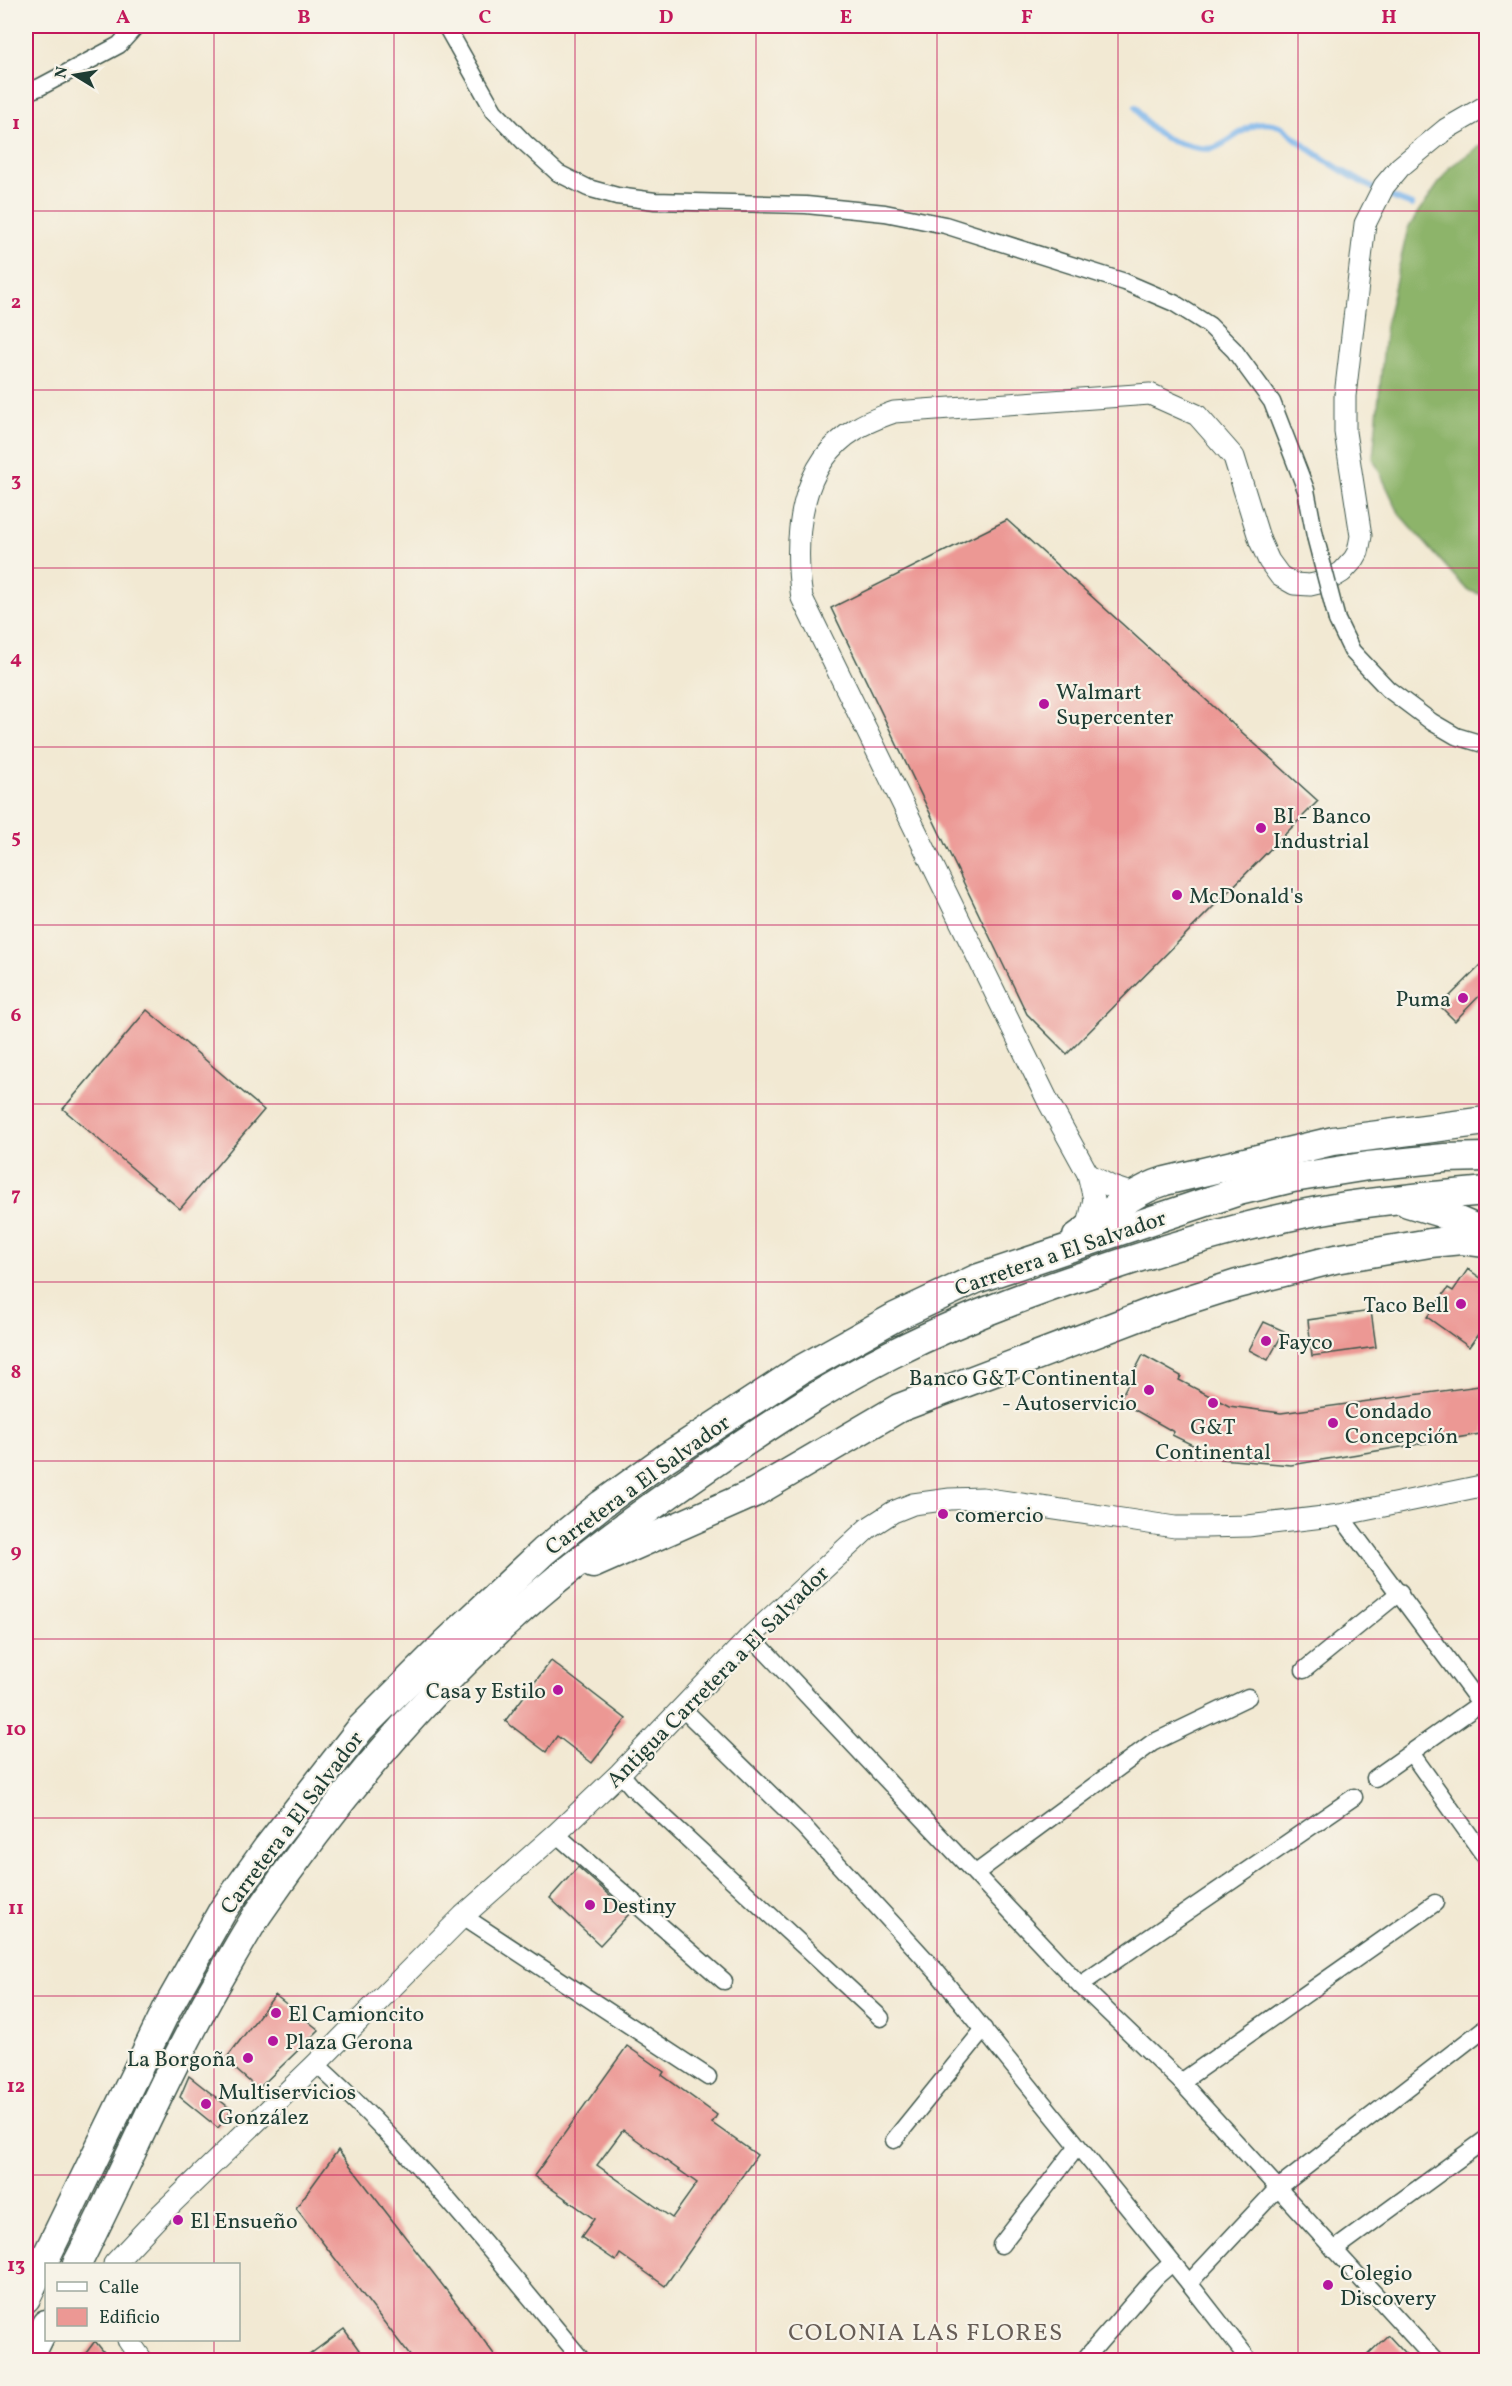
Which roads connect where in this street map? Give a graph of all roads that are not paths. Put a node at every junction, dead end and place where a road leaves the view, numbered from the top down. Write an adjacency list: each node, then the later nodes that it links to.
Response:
1 (136, 26): 3 (street)
2 (446, 26): 5 (street, bridge)
3 (26, 92)
4 (1486, 106): 8 (street)
5 (1486, 745)
6 (1486, 1120): 10 (highway)
7 (1486, 1157): 15 (highway, Carretera a El Salvador)
8 (1088, 1174): 10 (street); 12 (street)
9 (1486, 1191): 11 (highway, Carretera a El Salvador)
10 (1136, 1196): 12 (highway)
11 (1397, 1199): 13 (highway); 18 (highway, Carretera a El Salvador)
12 (1087, 1230): 15 (highway)
13 (1486, 1233)
14 (1486, 1243): 18 (highway)
15 (1059, 1251): 52 (highway, Carretera a El Salvador)
16 (1486, 1485): 17 (street, Antigua Carretera a El Salvador)
17 (1340, 1515): 19 (street); 20 (street, Antigua Carretera a El Salvador)
18 (555, 1581): 48 (highway, Carretera a El Salvador)
19 (1400, 1592): 21 (street); 23 (street)
20 (751, 1636): 24 (street, Antigua Carretera a El Salvador); 31 (street)
21 (1304, 1670)
22 (1248, 1696): 31 (street)
23 (1484, 1707): 25 (street)
24 (682, 1708): 26 (street, Antigua Carretera a El Salvador); 38 (street)
25 (1411, 1753): 27 (street); 30 (street)
26 (620, 1773): 29 (street, Antigua Carretera a El Salvador); 36 (street)
27 (1375, 1778)
28 (1354, 1797): 35 (street)
29 (556, 1834): 33 (street, Antigua Carretera a El Salvador); 34 (street)
30 (1486, 1858)
31 (976, 1874): 35 (street)
32 (1436, 1903): 41 (street)
33 (464, 1916): 39 (street, Antigua Carretera a El Salvador); 40 (street)
34 (724, 1981)
35 (1080, 1985): 41 (street)
36 (881, 2018)
37 (1486, 2027): 45 (street)
38 (984, 2029): 43 (street); 44 (street)
39 (316, 2064): 49 (street, Antigua Carretera a El Salvador); 55 (street)
40 (708, 2076)
41 (1181, 2082): 45 (street)
42 (1486, 2139): 47 (street)
43 (894, 2140)
44 (1077, 2147): 46 (street); 50 (street)
45 (1277, 2189): 47 (street); 51 (street)
46 (1001, 2245)
47 (1334, 2250): 58 (street)
48 (83, 2260)
49 (116, 2263)
50 (1172, 2263): 51 (street); 56 (street)
51 (1190, 2283): 57 (street)
52 (26, 2298)
53 (129, 2341): 54 (street)
54 (142, 2361)
55 (582, 2361)
56 (1084, 2361)
57 (1249, 2361)
58 (1435, 2361)

